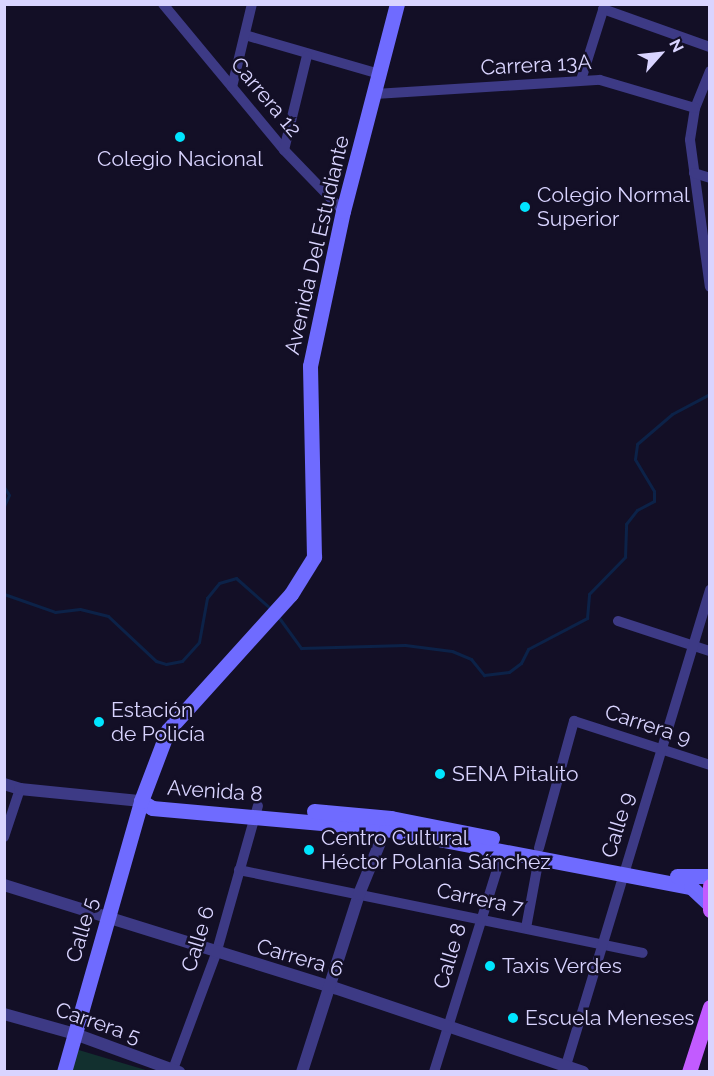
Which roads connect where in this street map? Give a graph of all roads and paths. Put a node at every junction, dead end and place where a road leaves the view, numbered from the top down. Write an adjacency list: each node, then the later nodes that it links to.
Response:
1 (163, 4): 11 (street, Carrera 12)
2 (252, 4): 5 (street)
3 (397, 4): 9 (main road, Avenida Del Estudiante)
4 (604, 7): 6 (street); 10 (street)
5 (245, 35): 7 (street); 11 (street)
6 (710, 46)
7 (307, 56): 9 (street); 14 (street)
8 (710, 71): 13 (street)
9 (379, 74): 12 (main road, Avenida Del Estudiante)
10 (581, 80): 12 (street, Carrera 13A); 13 (street, Carrera 13A)
11 (232, 87): 14 (street, Carrera 12)
12 (375, 94): 17 (main road, Avenida Del Estudiante)
13 (695, 108): 15 (street)
14 (284, 150): 17 (street, Carrera 12)
15 (694, 173): 16 (street); 18 (street)
16 (710, 178)
17 (343, 212): 28 (main road, Avenida Del Estudiante)
18 (707, 242): 19 (street)
19 (710, 287)
20 (710, 590): 22 (street, Calle 9)
21 (618, 621): 22 (street)
22 (693, 645): 23 (street); 24 (street, Calle 9)
23 (710, 651)
24 (661, 750): 25 (street, Carrera 9); 33 (street, Carrera 9); 35 (street, Calle 9)
25 (710, 765)
26 (4, 784): 27 (street)
27 (20, 789): 28 (street); 31 (street)
28 (141, 801): 29 (main road, Avenida 8); 41 (main road, Calle 5)
29 (257, 811): 30 (main road, Avenida 8); 34 (street, Calle 6)
30 (388, 823): 32 (main road, Avenida 8); 33 (main road, Avenida 8); 39 (street)
31 (4, 837)
32 (503, 851): 33 (main road, Avenida 8); 42 (street, Calle 8)
33 (539, 853): 35 (main road, Avenida 8); 43 (street)
34 (239, 870): 39 (street, Carrera 7); 46 (street, Calle 6)
35 (624, 871): 36 (main road, Avenida 8); 40 (main road, Avenida 8); 44 (street, Calle 9)
36 (710, 876)
37 (4, 885): 41 (street, Carrera 6)
38 (710, 886): 40 (main road)
39 (359, 894): 42 (street, Carrera 7); 47 (street)
40 (709, 906)
41 (107, 920): 46 (street, Carrera 6); 51 (main road, Calle 5)
42 (482, 920): 43 (street, Carrera 7); 50 (street, Calle 8)
43 (526, 928): 44 (street, Carrera 7)
44 (602, 945): 45 (street, Carrera 7); 52 (street, Calle 9)
45 (643, 953)
46 (216, 954): 47 (street, Carrera 6); 54 (street, Calle 6)
47 (328, 986): 50 (street, Carrera 6); 55 (street)
48 (710, 1007): 58 (main road)
49 (4, 1014): 51 (street, Carrera 5)
50 (448, 1028): 52 (street, Carrera 6); 56 (street, Calle 8)
51 (75, 1034): 53 (main road, Calle 5); 54 (street, Carrera 5)
52 (565, 1069): 57 (street, Carrera 6)
53 (64, 1071)
54 (175, 1071)
55 (302, 1071)
56 (434, 1071)
57 (583, 1071)
58 (689, 1071)

